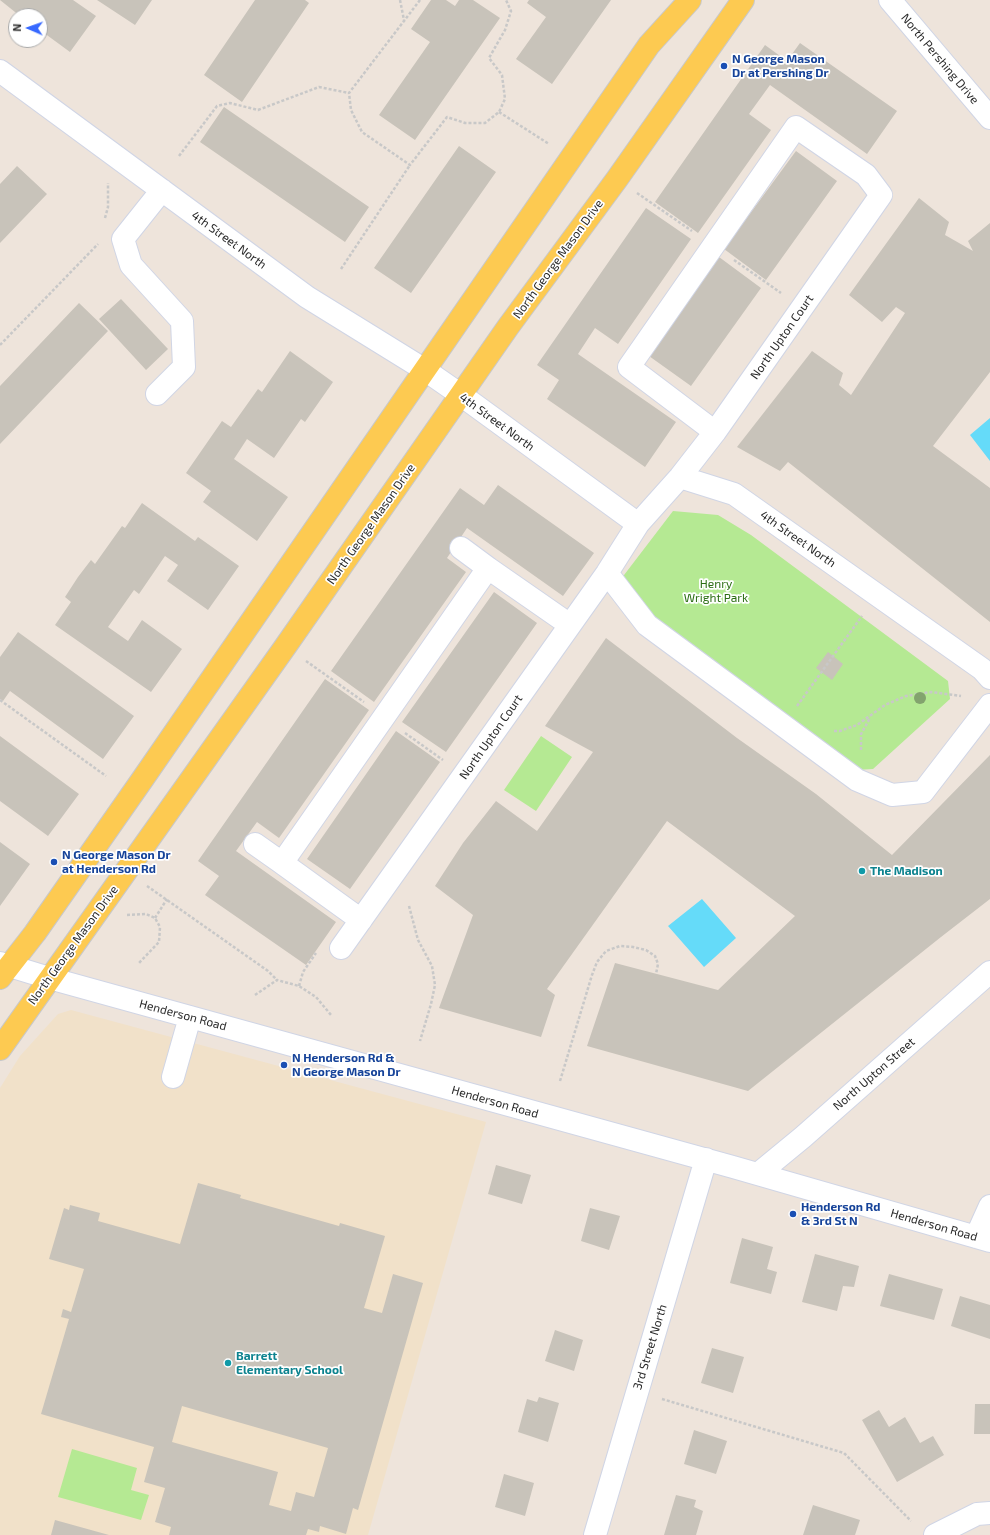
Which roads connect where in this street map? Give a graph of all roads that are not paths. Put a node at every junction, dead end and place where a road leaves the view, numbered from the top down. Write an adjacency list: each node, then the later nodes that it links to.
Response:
1 (690, 0): 7 (main road)
2 (742, 0): 9 (main road, North George Mason Drive)
3 (890, 0): 5 (street, North Pershing Drive)
4 (0, 70): 6 (street, 4th Street North)
5 (990, 118)
6 (162, 190): 7 (street, 4th Street North); 8 (street)
7 (425, 370): 9 (street, 4th Street North); 23 (main road)
8 (157, 394)
9 (461, 395): 12 (street, 4th Street North); 25 (main road, North George Mason Drive)
10 (715, 432): 10 (street, North Upton Court); 11 (street, North Upton Court)
11 (680, 477): 12 (street); 17 (street, 4th Street North)
12 (638, 524): 15 (street, North Upton Court)
13 (461, 548): 14 (street)
14 (488, 568): 16 (street); 20 (street)
15 (607, 573): 16 (street, North Upton Court); 18 (street)
16 (570, 626): 21 (street, North Upton Court)
17 (990, 678)
18 (990, 706)
19 (255, 844): 20 (street)
20 (282, 863): 21 (street)
21 (360, 920): 22 (street, North Upton Court)
22 (340, 948)
23 (3, 969): 25 (street, Henderson Road)
24 (990, 972): 30 (street, North Upton Street)
25 (50, 978): 26 (street, Henderson Road); 27 (main road, North George Mason Drive)
26 (190, 1017): 28 (street); 29 (street, Henderson Road)
27 (0, 1048)
28 (173, 1077)
29 (706, 1159): 30 (street, Henderson Road); 34 (street, 3rd Street North)
30 (758, 1174): 32 (street, Henderson Road)
31 (990, 1206): 32 (street)
32 (983, 1239)
33 (990, 1513): 35 (street)
34 (595, 1535)
35 (935, 1535)

